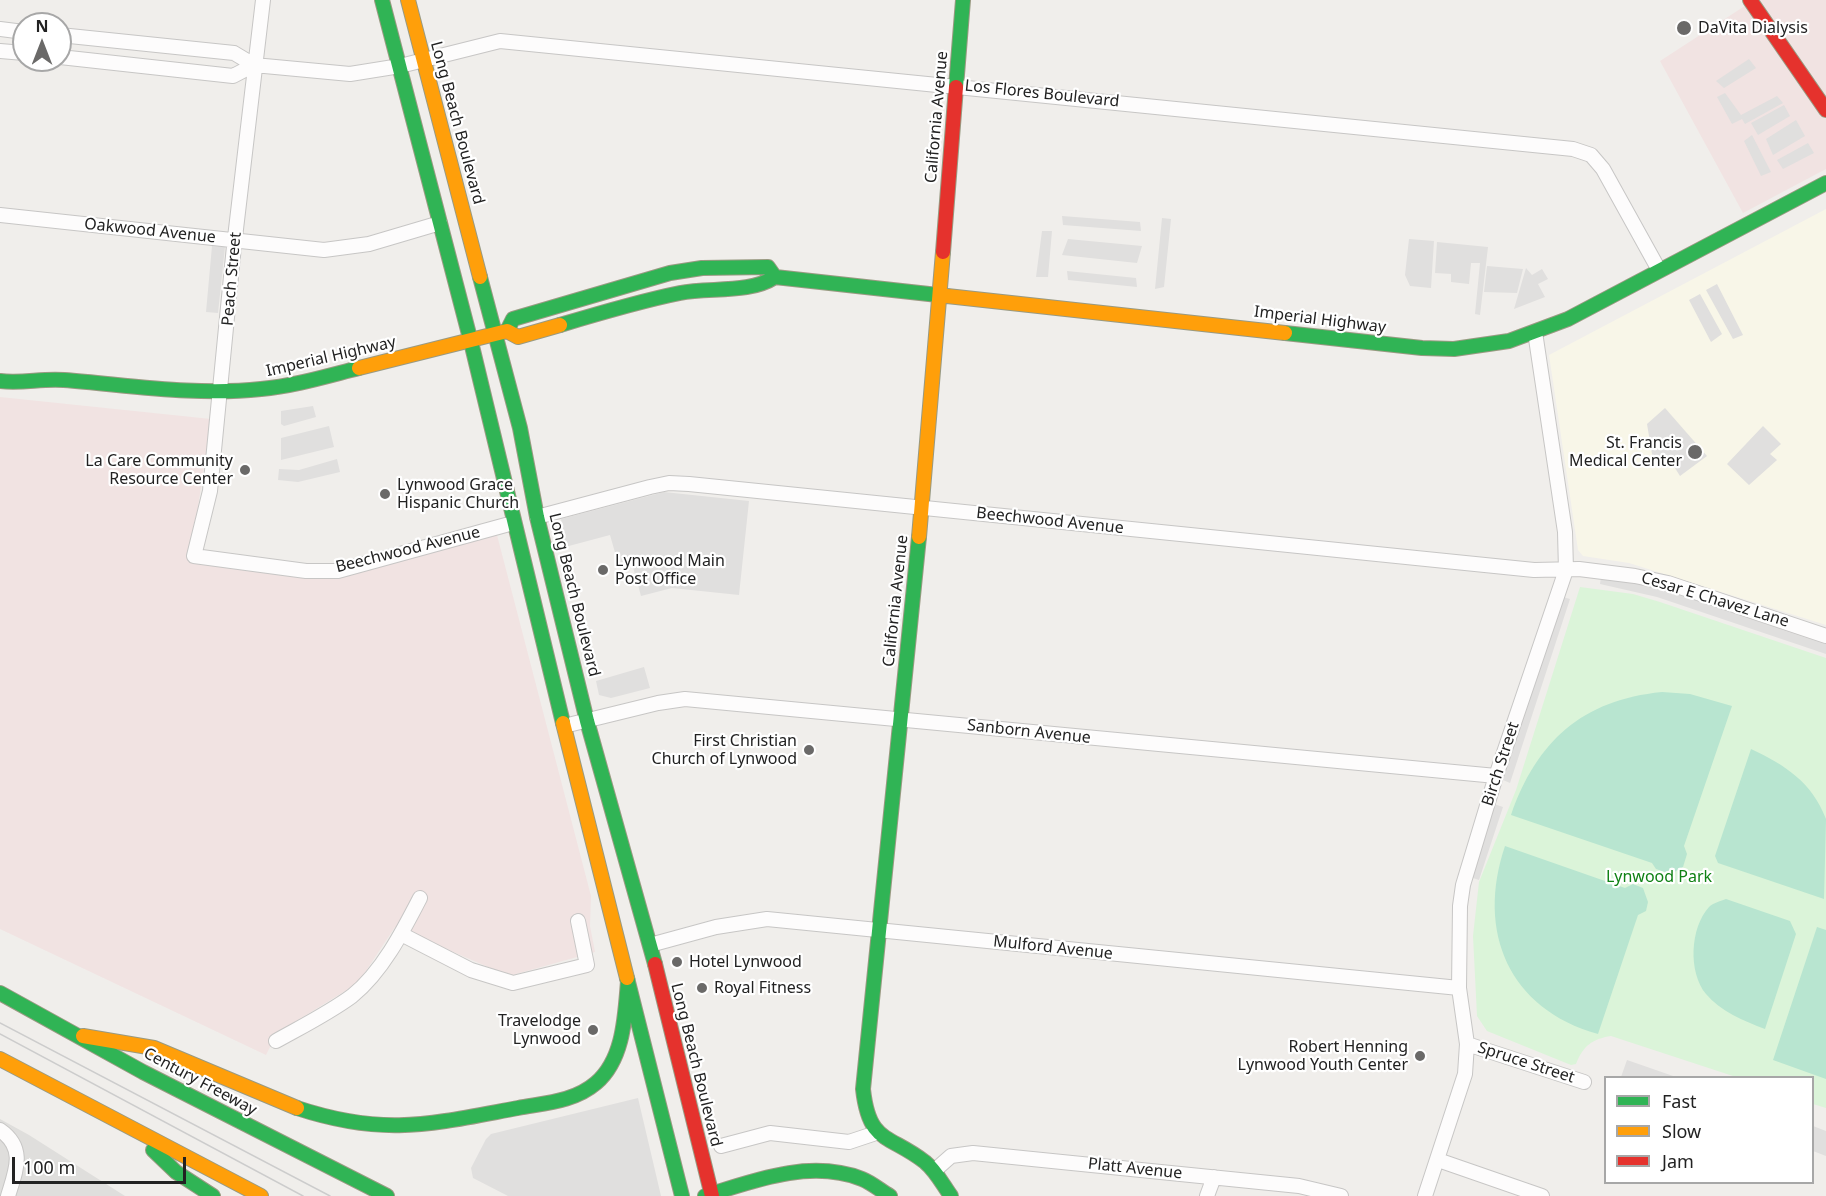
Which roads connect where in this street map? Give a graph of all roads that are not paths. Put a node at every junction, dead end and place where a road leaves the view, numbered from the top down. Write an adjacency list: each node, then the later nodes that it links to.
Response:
1 (263, 0): 9 (street, Peach Street)
2 (382, 0): 10 (main road)
3 (408, 0): 8 (main road, Long Beach Boulevard)
4 (963, 0): 11 (main road, California Avenue)
5 (1750, 0): 12 (main road)
6 (72, 36): 9 (street, Los Flores Boulevard)
7 (72, 58): 9 (street, Los Flores Boulevard)
8 (424, 60): 10 (street, Los Flores Boulevard); 11 (street, Los Flores Boulevard); 21 (main road, Long Beach Boulevard)
9 (254, 65): 10 (street, Los Flores Boulevard); 16 (street, Peach Street)
10 (400, 66): 15 (main road)
11 (956, 85): 17 (street, Los Flores Boulevard); 19 (main road, California Avenue)
12 (1826, 110)
13 (1826, 183): 17 (main road, Imperial Highway)
14 (0, 216): 16 (street, Oakwood Avenue)
15 (440, 223): 16 (street, Oakwood Avenue); 22 (main road)
16 (235, 240): 26 (street, Peach Street)
17 (1659, 270): 20 (main road, Imperial Highway)
18 (774, 277): 19 (main road, Imperial Highway); 21 (main road, Imperial Highway); 21 (main road, Imperial Highway)
19 (940, 293): 20 (main road, Imperial Highway); 27 (main road, California Avenue)
20 (1535, 332): 31 (street, Birch Street)
21 (501, 333): 22 (main road, Imperial Highway); 28 (main road, Long Beach Boulevard)
22 (471, 342): 26 (main road, Imperial Highway); 29 (main road)
23 (11, 367): 24 (main road, Imperial Highway)
24 (51, 379): 25 (main road, Imperial Highway); 26 (main road, Imperial Highway)
25 (0, 381)
26 (221, 393): 30 (street, Peach Street)
27 (922, 507): 28 (street, Beechwood Avenue); 31 (street, Beechwood Avenue); 33 (main road, California Avenue)
28 (537, 517): 34 (main road, Long Beach Boulevard)
29 (513, 523): 30 (street, Beechwood Avenue); 35 (main road)
30 (195, 556)
31 (1566, 570): 32 (street, Cesar E Chavez Lane); 36 (street, Birch Street)
32 (1826, 636)
33 (900, 719): 34 (street, Sanborn Avenue); 36 (street, Sanborn Avenue); 39 (main road, California Avenue)
34 (587, 721): 35 (street, Sanborn Avenue); 41 (main road, Long Beach Boulevard)
35 (564, 726): 42 (main road)
36 (1496, 776): 43 (street, Birch Street)
37 (420, 898): 40 (street)
38 (579, 921): 40 (street)
39 (878, 931): 41 (street, Mulford Avenue); 43 (street, Mulford Avenue); 52 (main road, California Avenue)
40 (401, 934): 46 (street)
41 (650, 945): 57 (main road, Long Beach Boulevard)
42 (628, 981): 45 (main road); 62 (main road)
43 (1459, 988): 47 (street, Birch Street)
44 (0, 993): 45 (main road, Century Freeway)
45 (82, 1036): 61 (main road, Century Freeway)
46 (276, 1041)
47 (1467, 1044): 49 (street, Spruce Street); 54 (street, Birch Street)
48 (0, 1059): 50 (main road)
49 (1584, 1082)
50 (129, 1127): 59 (main road); 60 (main road)
51 (0, 1130): 58 (street)
52 (876, 1133): 53 (street); 55 (main road)
53 (721, 1146)
54 (1437, 1160): 67 (street, Birch Street); 68 (street)
55 (934, 1171): 56 (street, Platt Avenue); 64 (main road)
56 (1214, 1177): 65 (street); 66 (street, Platt Avenue)
57 (709, 1195): 63 (main road)
58 (8, 1196)
59 (213, 1196)
60 (261, 1196)
61 (387, 1196)
62 (682, 1196)
63 (890, 1196)
64 (951, 1196)
65 (1207, 1196)
66 (1341, 1196)
67 (1425, 1196)
68 (1542, 1196)

